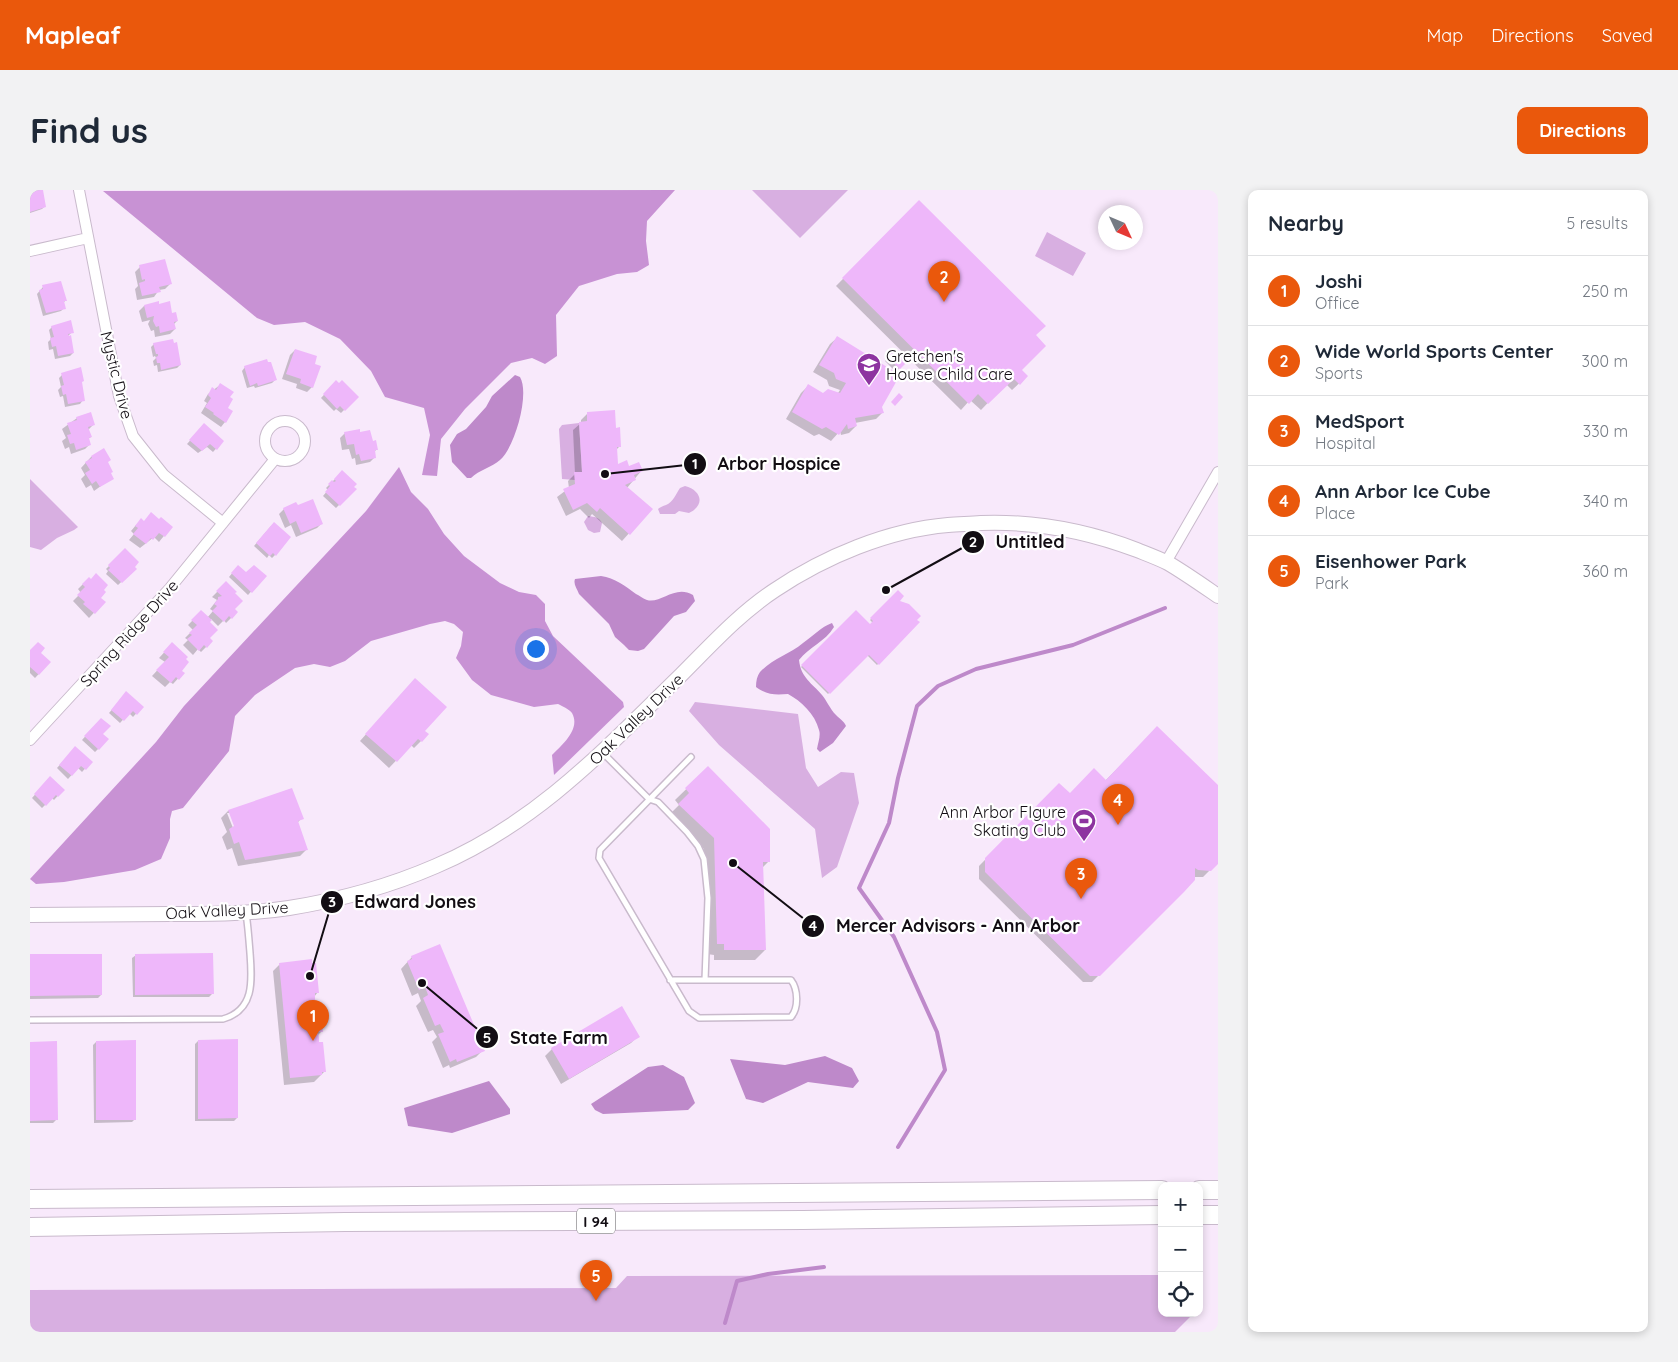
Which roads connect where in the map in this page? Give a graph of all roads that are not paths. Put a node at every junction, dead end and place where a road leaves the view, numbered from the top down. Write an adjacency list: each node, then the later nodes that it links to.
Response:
1 (79, 190): 2 (street, Mystic Drive)
2 (88, 238): 3 (street); 6 (street, Mystic Drive)
3 (30, 251)
4 (274, 459): 4 (street); 6 (street, Spring Ridge Drive)
5 (1218, 472): 7 (street)
6 (223, 522): 9 (street, Spring Ridge Drive)
7 (1166, 562): 8 (street, Oak Valley Drive); 11 (street, Oak Valley Drive)
8 (1218, 596)
9 (34, 727): 10 (street, Spring Ridge Drive)
10 (30, 740)
11 (603, 752): 13 (lane); 14 (street, Oak Valley Drive)
12 (690, 757): 13 (lane)
13 (649, 799): 16 (lane); 17 (lane)
14 (246, 913): 15 (street, Oak Valley Drive); 18 (lane)
15 (30, 915)
16 (670, 980): 17 (lane); 17 (lane)
17 (705, 980)
18 (30, 1020)
19 (1158, 1190): 22 (highway, I 94)
20 (1203, 1190): 21 (highway)
21 (1218, 1190)
22 (30, 1199)
23 (1203, 1215): 24 (highway)
24 (1218, 1215)
25 (1158, 1216): 26 (highway, I 94)
26 (30, 1227)

